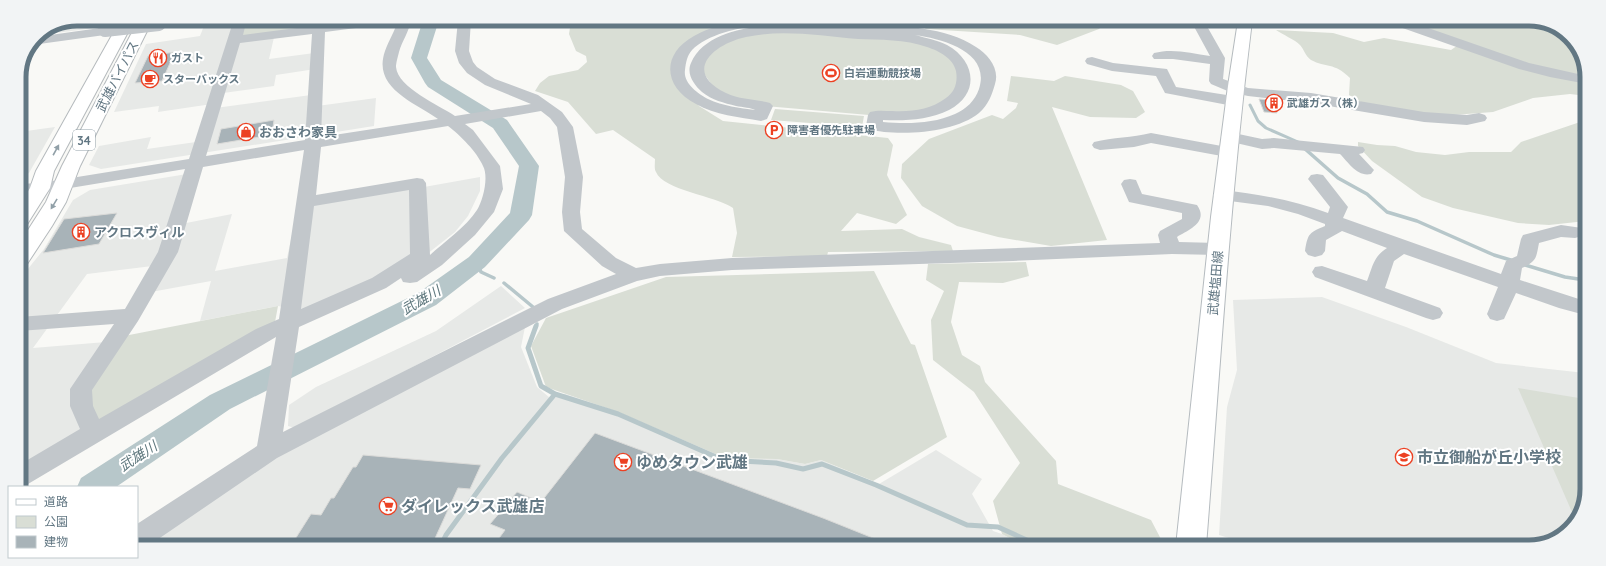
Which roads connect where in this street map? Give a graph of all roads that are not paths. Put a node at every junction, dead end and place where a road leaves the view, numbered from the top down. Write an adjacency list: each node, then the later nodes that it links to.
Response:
1 (124, 26): 35 (main road, 武雄バイパス / 34, one-way to 1)
2 (130, 26): 14 (street, bridge)
3 (160, 26): 33 (main road, 武雄バイパス / 34)
4 (239, 26): 17 (street)
5 (308, 26): 17 (street)
6 (319, 26): 27 (street)
7 (403, 26): 26 (street)
8 (464, 26): 24 (street)
9 (736, 26): 23 (street)
10 (842, 26): 23 (street)
11 (1200, 26): 20 (street)
12 (1244, 26): 22 (main road, 武雄塩田線)
13 (1409, 26): 21 (street)
14 (103, 30): 15 (street); 16 (street)
15 (47, 37)
16 (43, 40)
17 (234, 40): 30 (street)
18 (1159, 56): 20 (street)
19 (1092, 61): 22 (street)
20 (1218, 61): 22 (street)
21 (1580, 79)
22 (1234, 95): 25 (street); 28 (main road, 武雄塩田線)
23 (765, 106)
24 (537, 107): 26 (street); 50 (street)
25 (1479, 118)
26 (456, 121): 27 (street); 52 (street)
27 (313, 144): 30 (street); 39 (street)
28 (1228, 145): 29 (street); 31 (street); 38 (main road, 武雄塩田線)
29 (1108, 147)
30 (196, 163): 33 (street); 56 (street)
31 (1365, 170)
32 (1317, 179): 41 (street)
33 (66, 183): 35 (street); 46 (main road, 武雄バイパス / 34, one-way to 46)
34 (1130, 184): 44 (street)
35 (40, 188): 36 (street); 37 (street); 40 (main road, 武雄バイパス / 34)
36 (26, 189)
37 (26, 191)
38 (1222, 195): 41 (street); 45 (main road, 武雄塩田線)
39 (306, 202): 52 (street); 58 (street)
40 (26, 211)
41 (1333, 221): 43 (street); 47 (street)
42 (1575, 232): 48 (street)
43 (1397, 246): 48 (street); 51 (street)
44 (1172, 248): 45 (street); 50 (street)
45 (1218, 249): 63 (main road, 武雄塩田線)
46 (26, 250)
47 (1315, 251)
48 (1514, 270): 53 (street); 55 (street)
49 (1322, 272): 51 (street)
50 (633, 275): 60 (street)
51 (1374, 291): 54 (street)
52 (343, 300): 58 (street)
53 (1580, 305)
54 (1433, 313)
55 (1496, 314)
56 (131, 316): 57 (street); 59 (street)
57 (26, 324)
58 (288, 327): 59 (street); 60 (street)
59 (95, 432): 61 (street)
60 (268, 451): 62 (street)
61 (26, 472)
62 (138, 538)
63 (1192, 540)

